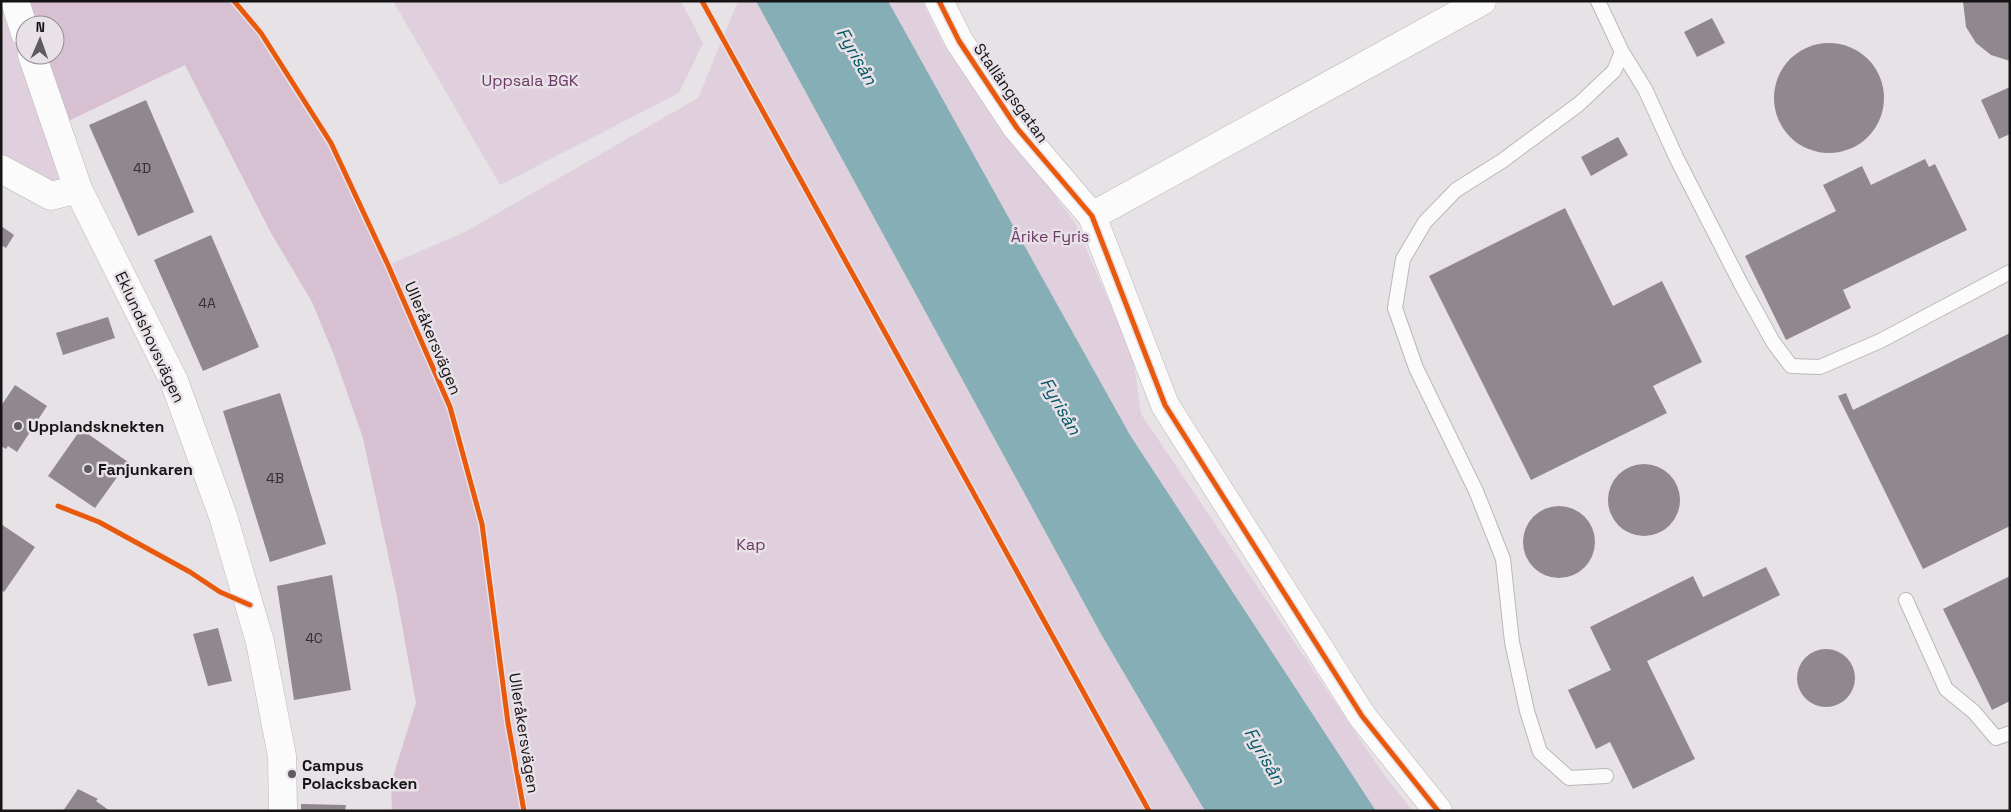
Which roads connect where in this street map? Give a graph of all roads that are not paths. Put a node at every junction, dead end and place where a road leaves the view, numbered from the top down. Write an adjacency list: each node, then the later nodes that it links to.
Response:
1 (15, 1): 5 (street)
2 (938, 1): 10 (street, Stallängsgatan)
3 (1482, 1): 10 (street)
4 (1598, 1): 6 (lane)
5 (19, 15)
6 (1622, 52): 11 (lane); 14 (lane)
7 (35, 65): 9 (street, Eklundshovsvägen)
8 (1, 169): 9 (street)
9 (78, 189): 15 (street, Eklundshovsvägen)
10 (1092, 216): 16 (street, Stallängsgatan)
11 (2010, 272)
12 (1906, 600): 13 (lane)
13 (2010, 733)
14 (1606, 776)
15 (283, 810)
16 (1438, 811)

